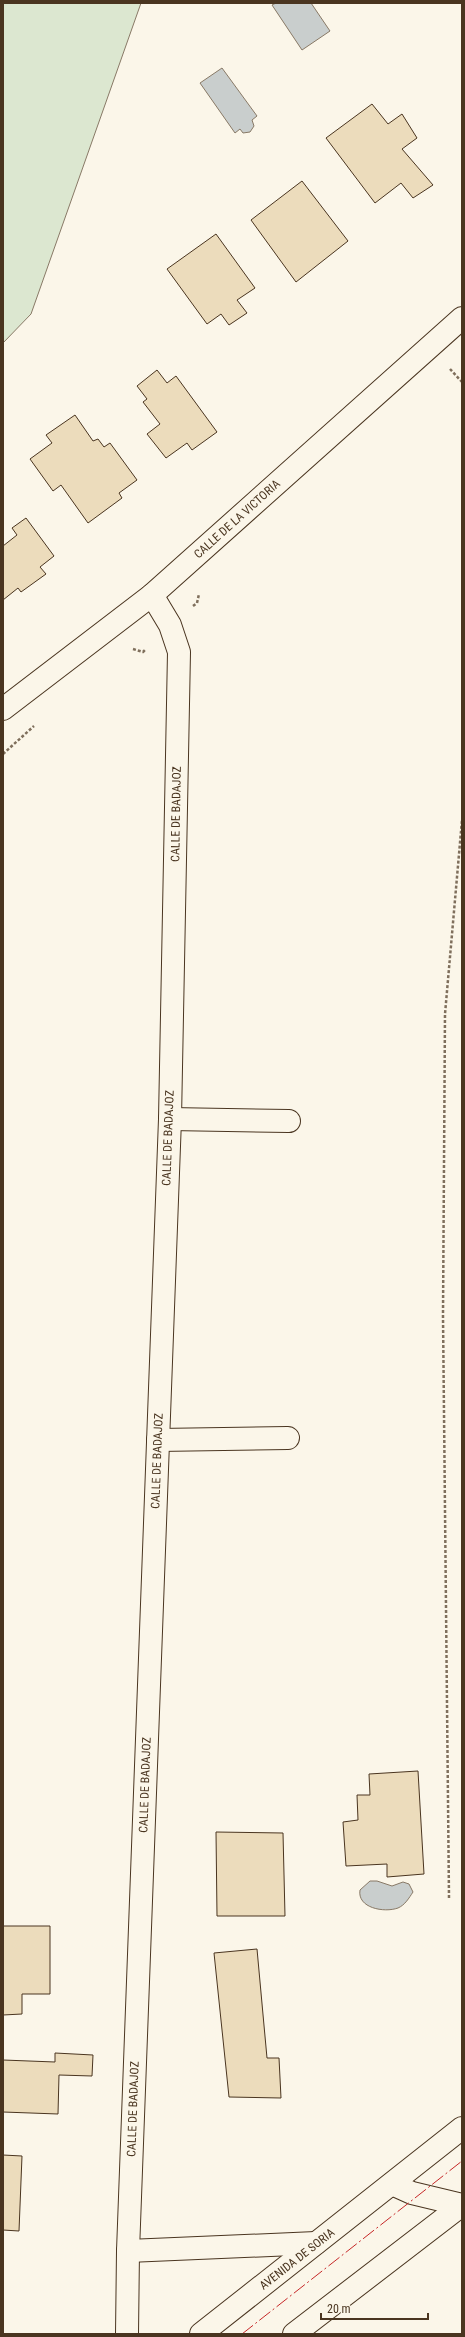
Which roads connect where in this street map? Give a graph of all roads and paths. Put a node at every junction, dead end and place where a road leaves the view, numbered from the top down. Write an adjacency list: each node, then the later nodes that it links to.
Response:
1 (462, 318): 2 (street, CALLE DE LA VICTORIA)
2 (152, 595): 3 (street, CALLE DE LA VICTORIA); 5 (street, CALLE DE BADAJOZ)
3 (3, 709)
4 (462, 820): 9 (path)
5 (170, 1119): 6 (street); 8 (street, CALLE DE BADAJOZ)
6 (289, 1121)
7 (288, 1438): 8 (street)
8 (158, 1440): 14 (street, CALLE DE BADAJOZ)
9 (449, 1898)
10 (462, 2128): 11 (street, AVENIDA DE SORIA)
11 (392, 2184): 12 (street); 13 (street, AVENIDA DE SORIA)
12 (462, 2205): 17 (street)
13 (316, 2243): 14 (street); 16 (street, AVENIDA DE SORIA)
14 (128, 2251): 15 (street, CALLE DE BADAJOZ)
15 (127, 2334)
16 (200, 2334)
17 (294, 2334)

